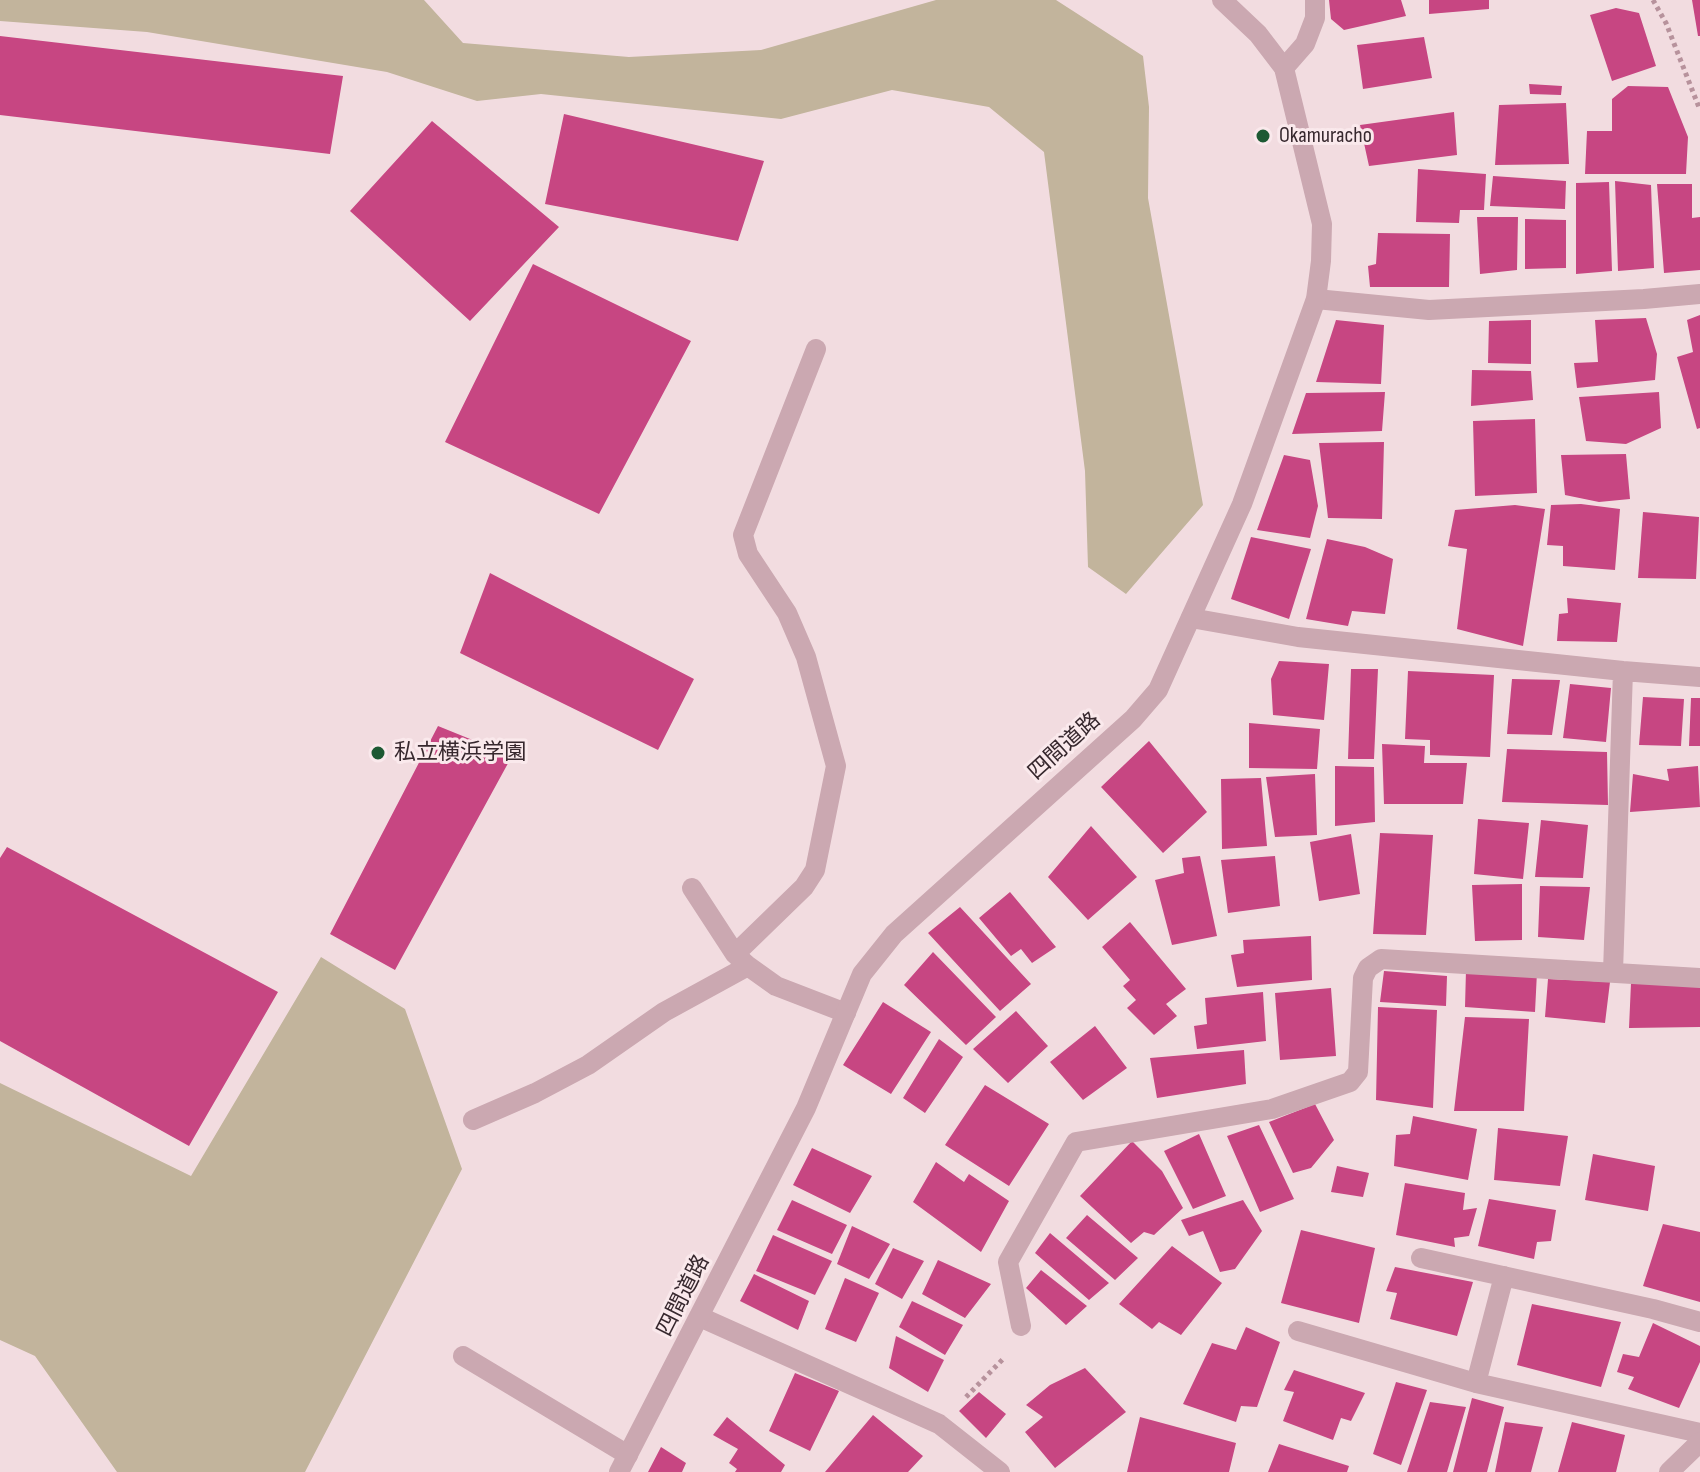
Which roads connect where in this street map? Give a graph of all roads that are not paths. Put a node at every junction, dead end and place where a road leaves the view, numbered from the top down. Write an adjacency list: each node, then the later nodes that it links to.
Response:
1 (1222, 0): 3 (street, 四間道路)
2 (1315, 0): 3 (street)
3 (1284, 68): 5 (street, 四間道路)
4 (1700, 294): 5 (street)
5 (1316, 299): 7 (street, 四間道路)
6 (816, 349): 11 (street)
7 (1191, 618): 8 (street); 14 (street, 四間道路)
8 (1623, 671): 9 (street); 12 (street)
9 (1700, 677)
10 (692, 888): 11 (street)
11 (742, 960): 14 (street); 15 (street)
12 (1613, 972): 13 (street); 20 (street)
13 (1700, 978)
14 (846, 1013): 18 (street, 四間道路)
15 (473, 1120)
16 (1421, 1258): 17 (street)
17 (1504, 1276): 19 (street); 23 (street)
18 (700, 1317): 26 (street, 四間道路); 27 (street)
19 (1700, 1322)
20 (1021, 1326)
21 (1298, 1331): 23 (street)
22 (463, 1356): 26 (street)
23 (1476, 1383): 24 (street)
24 (1700, 1433)
25 (1700, 1442): 28 (street)
26 (624, 1463)
27 (1000, 1472)
28 (1669, 1472)

